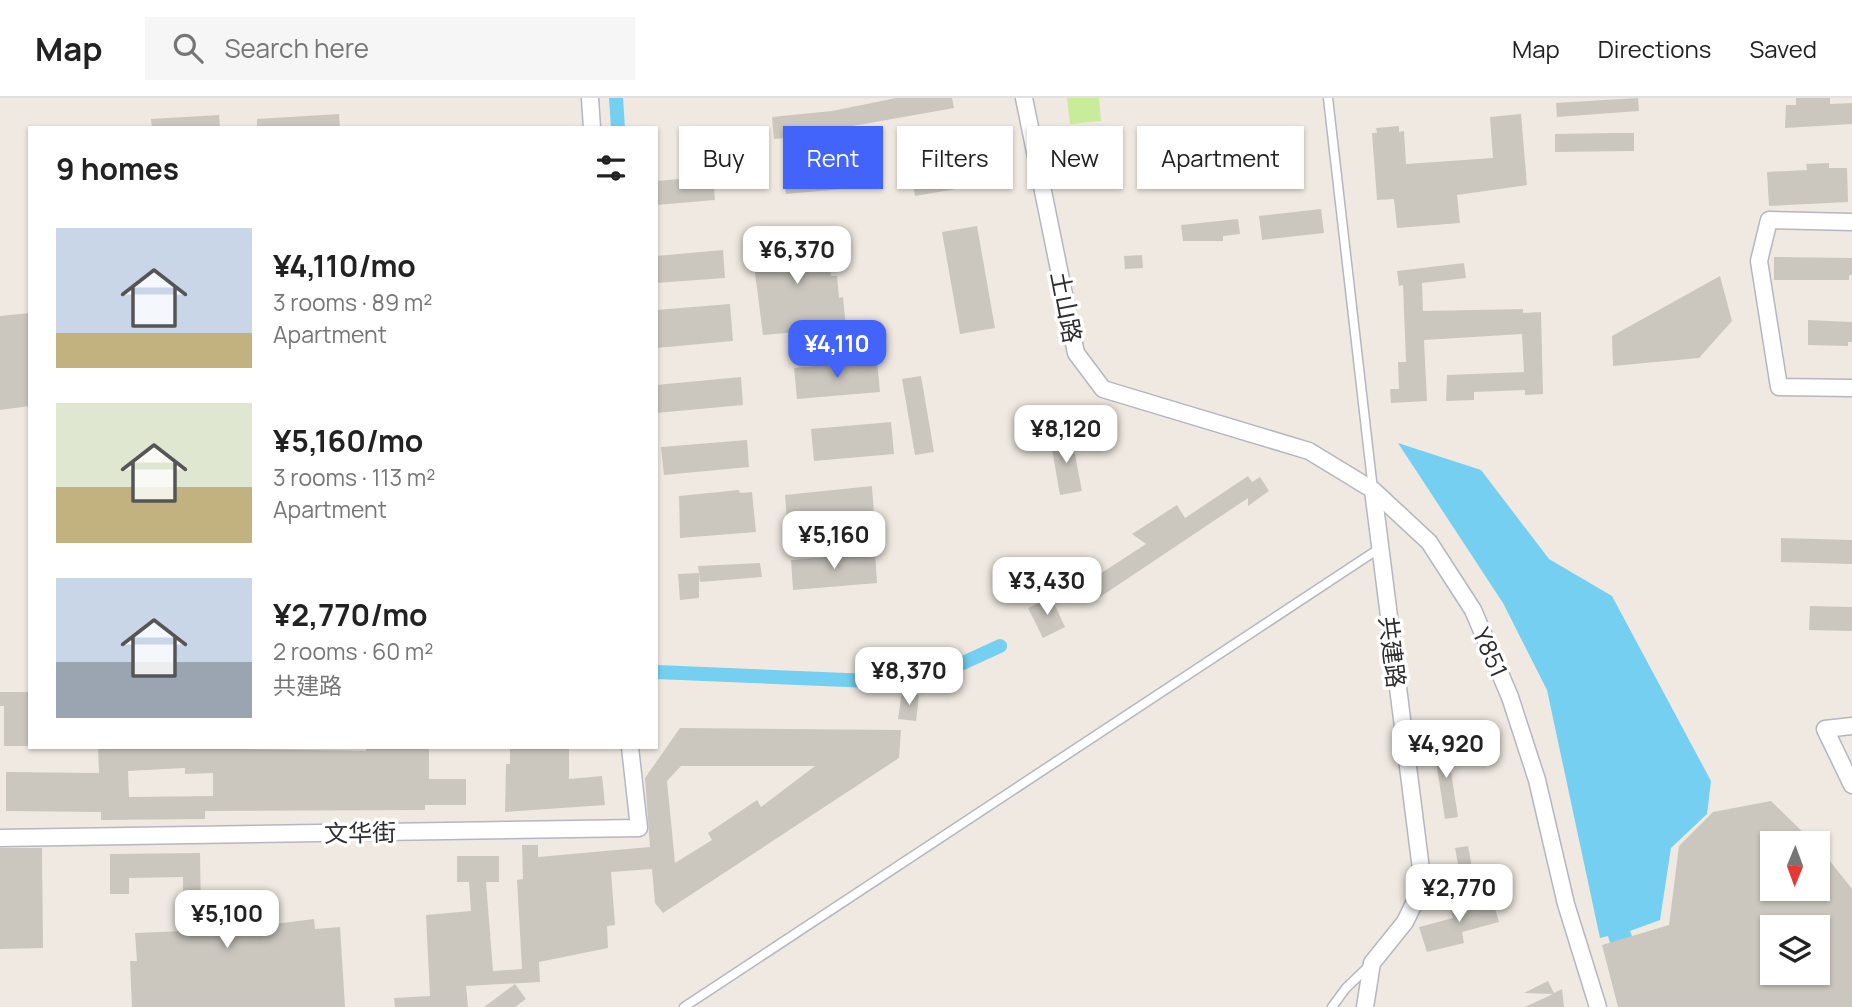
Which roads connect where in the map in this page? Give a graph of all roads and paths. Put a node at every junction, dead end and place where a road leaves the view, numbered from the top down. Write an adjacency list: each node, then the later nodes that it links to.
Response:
1 (590, 98): 4 (street)
2 (1024, 98): 7 (street, 土山路)
3 (1328, 98): 7 (lane)
4 (592, 126)
5 (1852, 222): 6 (street)
6 (1852, 388)
7 (1373, 490): 8 (street, 共建路); 17 (street, Y851)
8 (1380, 548): 13 (street, 共建路); 14 (lane)
9 (1852, 726): 11 (street)
10 (630, 749): 12 (street, 文华街)
11 (1852, 785)
12 (0, 838)
13 (1372, 963): 15 (lane); 16 (street, 共建路)
14 (684, 1007)
15 (1332, 1007)
16 (1365, 1007)
17 (1598, 1007)

